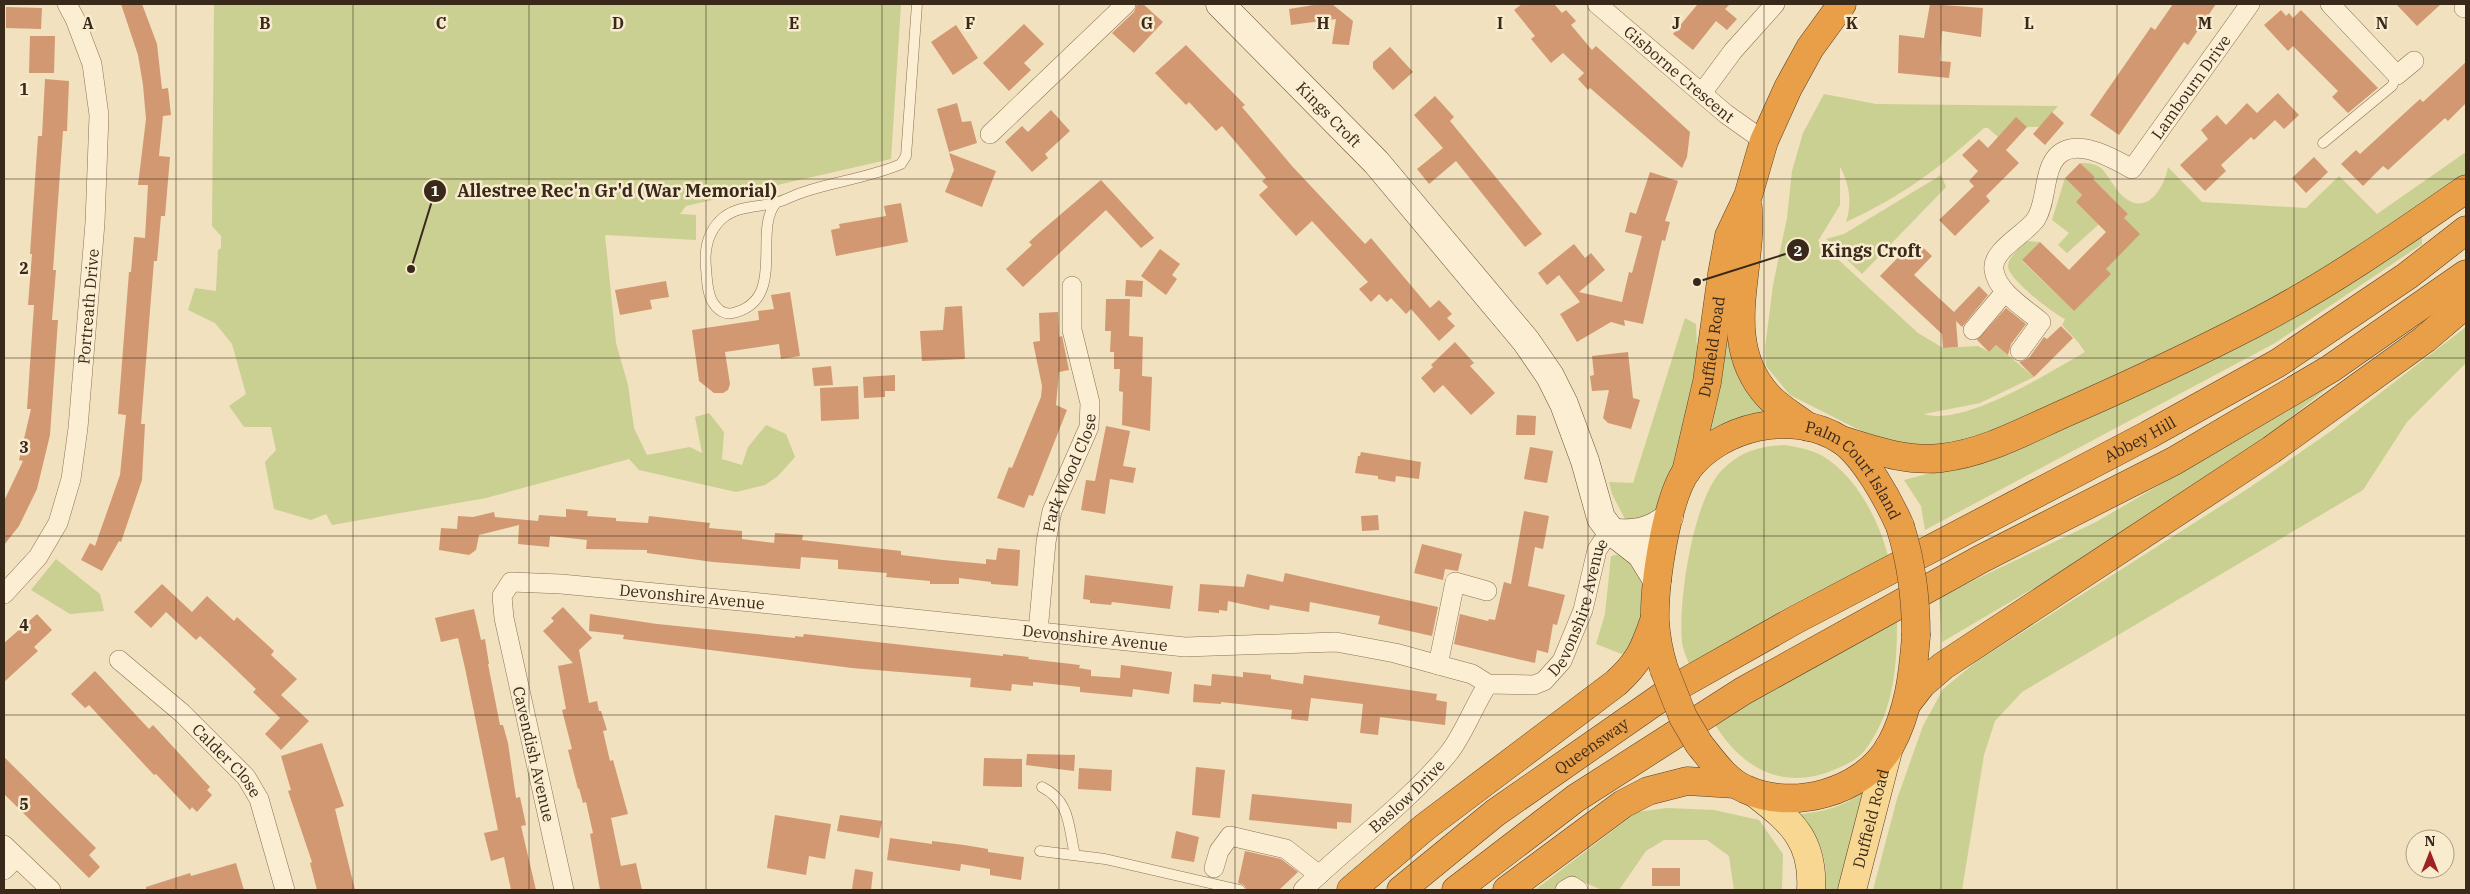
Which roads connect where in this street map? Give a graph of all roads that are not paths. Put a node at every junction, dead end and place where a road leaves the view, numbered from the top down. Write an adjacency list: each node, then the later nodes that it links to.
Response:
1 (67, 4): 33 (street, Portreath Drive)
2 (917, 4): 18 (lane)
3 (1126, 4): 13 (street)
4 (1220, 4): 30 (street, Kings Croft)
5 (1597, 4): 12 (street, Gisborne Crescent)
6 (1775, 4): 12 (street)
7 (1842, 4): 14 (highway, Duffield Road)
8 (2250, 4): 22 (street, Lambourn Drive)
9 (2330, 4): 11 (street)
10 (2414, 61): 11 (street)
11 (2396, 75): 15 (lane)
12 (1702, 93): 14 (street, Gisborne Crescent)
13 (990, 134)
14 (1764, 141): 17 (highway, Duffield Road)
15 (2323, 144)
16 (2466, 189): 27 (highway)
17 (1748, 196): 26 (highway, Duffield Road); 28 (highway, Duffield Road)
18 (776, 202): 18 (lane)
19 (2466, 230): 36 (highway, Abbey Hill)
20 (2466, 274): 57 (highway)
21 (1072, 286): 37 (street, Park Wood Close)
22 (2006, 292): 24 (street); 25 (street)
23 (2466, 304): 41 (highway)
24 (1972, 330)
25 (2020, 350)
26 (1808, 427): 27 (highway, Palm Court Island); 28 (highway, Palm Court Island)
27 (1842, 440): 41 (highway, Palm Court Island, bridge)
28 (1686, 472): 29 (highway, Palm Court Island)
29 (1669, 517): 30 (street); 31 (highway, Palm Court Island)
30 (1613, 531): 31 (street, Kings Croft); 40 (street, Devonshire Avenue)
31 (1657, 580): 35 (highway, Palm Court Island)
32 (1487, 591): 39 (street)
33 (4, 594)
34 (504, 618): 37 (street, Devonshire Avenue); 52 (street, Cavendish Avenue)
35 (1655, 619): 44 (highway, Palm Court Island, bridge); 55 (highway)
36 (1794, 620): 56 (highway, Queensway)
37 (1038, 632): 39 (street, Devonshire Avenue)
38 (119, 660): 51 (street, Calder Close)
39 (1438, 665): 40 (street, Devonshire Avenue)
40 (1488, 684): 49 (street, Baslow Drive)
41 (1908, 702): 42 (highway, Palm Court Island)
42 (1889, 747): 44 (highway, Palm Court Island); 62 (main road, Duffield Road)
43 (1042, 787): 46 (lane)
44 (1746, 789): 58 (highway); 61 (main road)
45 (1040, 851): 46 (lane)
46 (1075, 855): 53 (lane)
47 (8, 858): 50 (street)
48 (1214, 868): 49 (street)
49 (1319, 875): 54 (street, Baslow Drive)
50 (51, 890)
51 (285, 890)
52 (564, 890)
53 (1240, 890)
54 (1303, 890)
55 (1351, 890)
56 (1401, 890)
57 (1456, 890)
58 (1507, 890)
59 (1565, 890): 60 (street)
60 (1578, 890)
61 (1811, 890)
62 (1852, 890)

